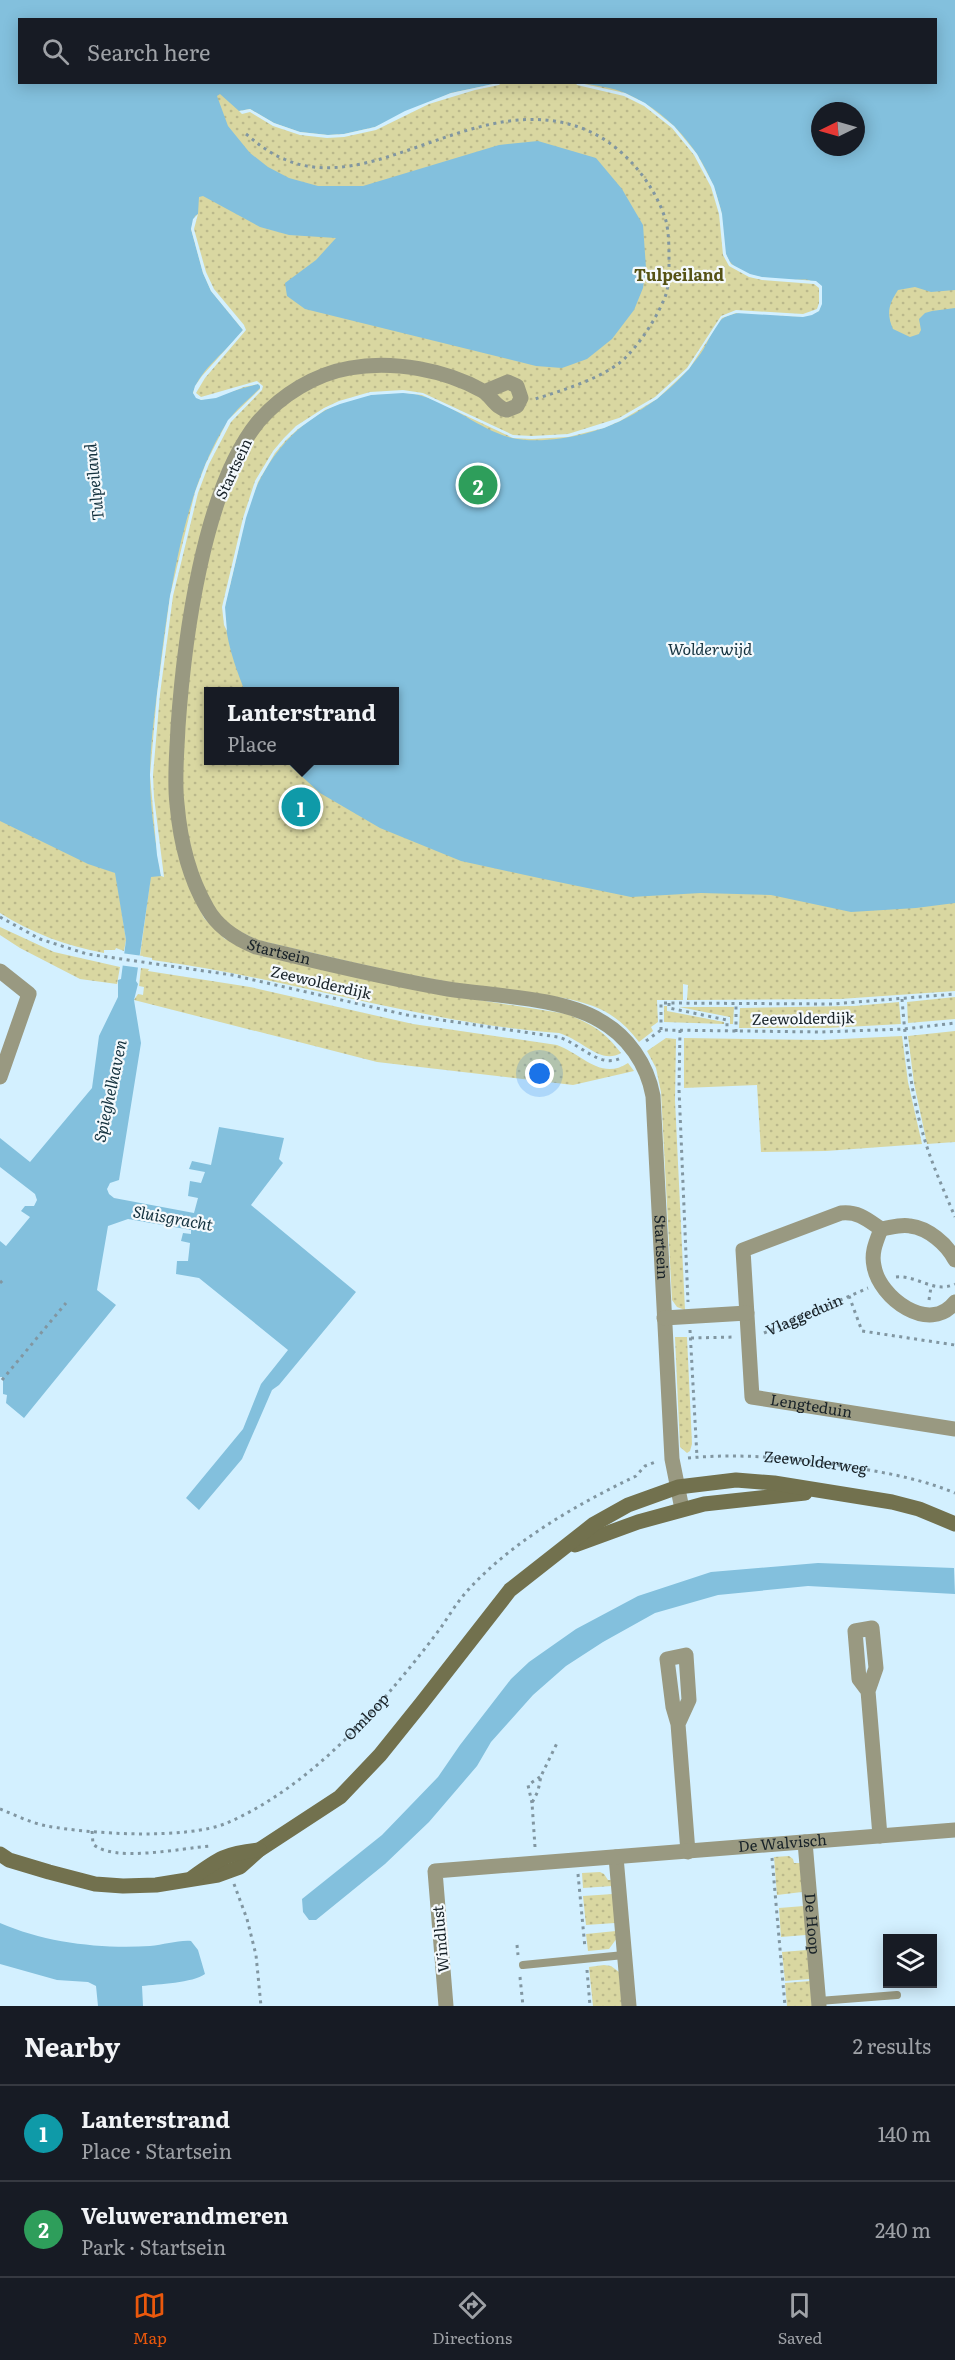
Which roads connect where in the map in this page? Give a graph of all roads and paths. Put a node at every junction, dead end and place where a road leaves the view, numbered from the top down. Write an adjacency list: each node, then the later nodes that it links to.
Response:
1 (246, 134): 3 (path)
2 (484, 392): 3 (street); 3 (street, Startsein); 17 (street, Startsein)
3 (521, 398)
4 (0, 918): 17 (path, Zeewolderdijk)
5 (0, 971): 18 (street)
6 (955, 994): 7 (path, Zeewolderdijk)
7 (902, 999): 9 (path, Zeewolderdijk); 11 (path)
8 (669, 1003): 9 (path, Zeewolderdijk); 12 (path, Zeewolderdijk); 14 (path)
9 (736, 1004): 15 (path)
10 (955, 1023): 11 (path, Zeewolderdijk)
11 (904, 1029): 15 (path, Zeewolderdijk); 19 (path)
12 (661, 1030): 13 (path, Zeewolderdijk); 16 (path)
13 (680, 1030): 14 (path, Zeewolderdijk); 28 (path, Startsein)
14 (727, 1031): 15 (path, Zeewolderdijk)
15 (736, 1032)
16 (652, 1036)
17 (634, 1050): 29 (street, Startsein)
18 (0, 1077)
19 (955, 1216)
20 (881, 1229): 21 (street); 22 (street); 27 (street, Lengteduin)
21 (955, 1260)
22 (880, 1283): 23 (path, Vlaggeduin); 24 (path, Vlaggeduin); 25 (street)
23 (955, 1284)
24 (849, 1296): 30 (path, Vlaggeduin); 32 (path)
25 (955, 1302)
26 (66, 1303): 33 (path)
27 (747, 1313): 28 (street, Vlaggeduin); 30 (street, Lengteduin)
28 (689, 1317): 29 (street, Vlaggeduin); 31 (path, Startsein)
29 (664, 1318): 36 (street, Startsein)
30 (748, 1337): 31 (path, Vlaggeduin); 34 (street, Lengteduin)
31 (691, 1338): 35 (path, Startsein)
32 (955, 1345)
33 (2, 1380)
34 (955, 1429)
35 (697, 1457): 36 (path, Zeewolderweg); 39 (path, Zeewolderweg)
36 (672, 1459): 37 (street, Startsein); 48 (path, Omloop)
37 (678, 1487): 38 (main road, Zeewolderweg); 40 (street, Startsein); 42 (main road)
38 (817, 1491): 40 (main road, Zeewolderweg); 41 (main road, Zeewolderweg)
39 (955, 1493)
40 (682, 1509): 42 (main road)
41 (955, 1524)
42 (562, 1551): 54 (main road)
43 (868, 1691): 50 (street)
44 (678, 1724): 53 (street)
45 (558, 1741): 46 (path)
46 (541, 1776): 47 (path); 47 (path)
47 (532, 1803): 57 (path)
48 (0, 1809)
49 (955, 1830): 50 (street, De Walvisch)
50 (880, 1836): 51 (street, De Walvisch)
51 (805, 1842): 52 (street, De Walvisch); 63 (street, De Hoop)
52 (771, 1845): 53 (street, De Walvisch); 67 (path)
53 (688, 1852): 55 (street, De Walvisch)
54 (0, 1854)
55 (616, 1857): 56 (street, De Walvisch); 59 (street)
56 (577, 1860): 57 (street, De Walvisch); 60 (path)
57 (536, 1864): 58 (street, De Walvisch)
58 (435, 1871): 64 (street, Windlust)
59 (624, 1955): 60 (lane); 66 (street)
60 (586, 1959): 61 (lane); 65 (path)
61 (523, 1965)
62 (897, 1995): 63 (lane)
63 (819, 2004)
64 (446, 2006)
65 (590, 2006)
66 (628, 2006)
67 (785, 2006)

